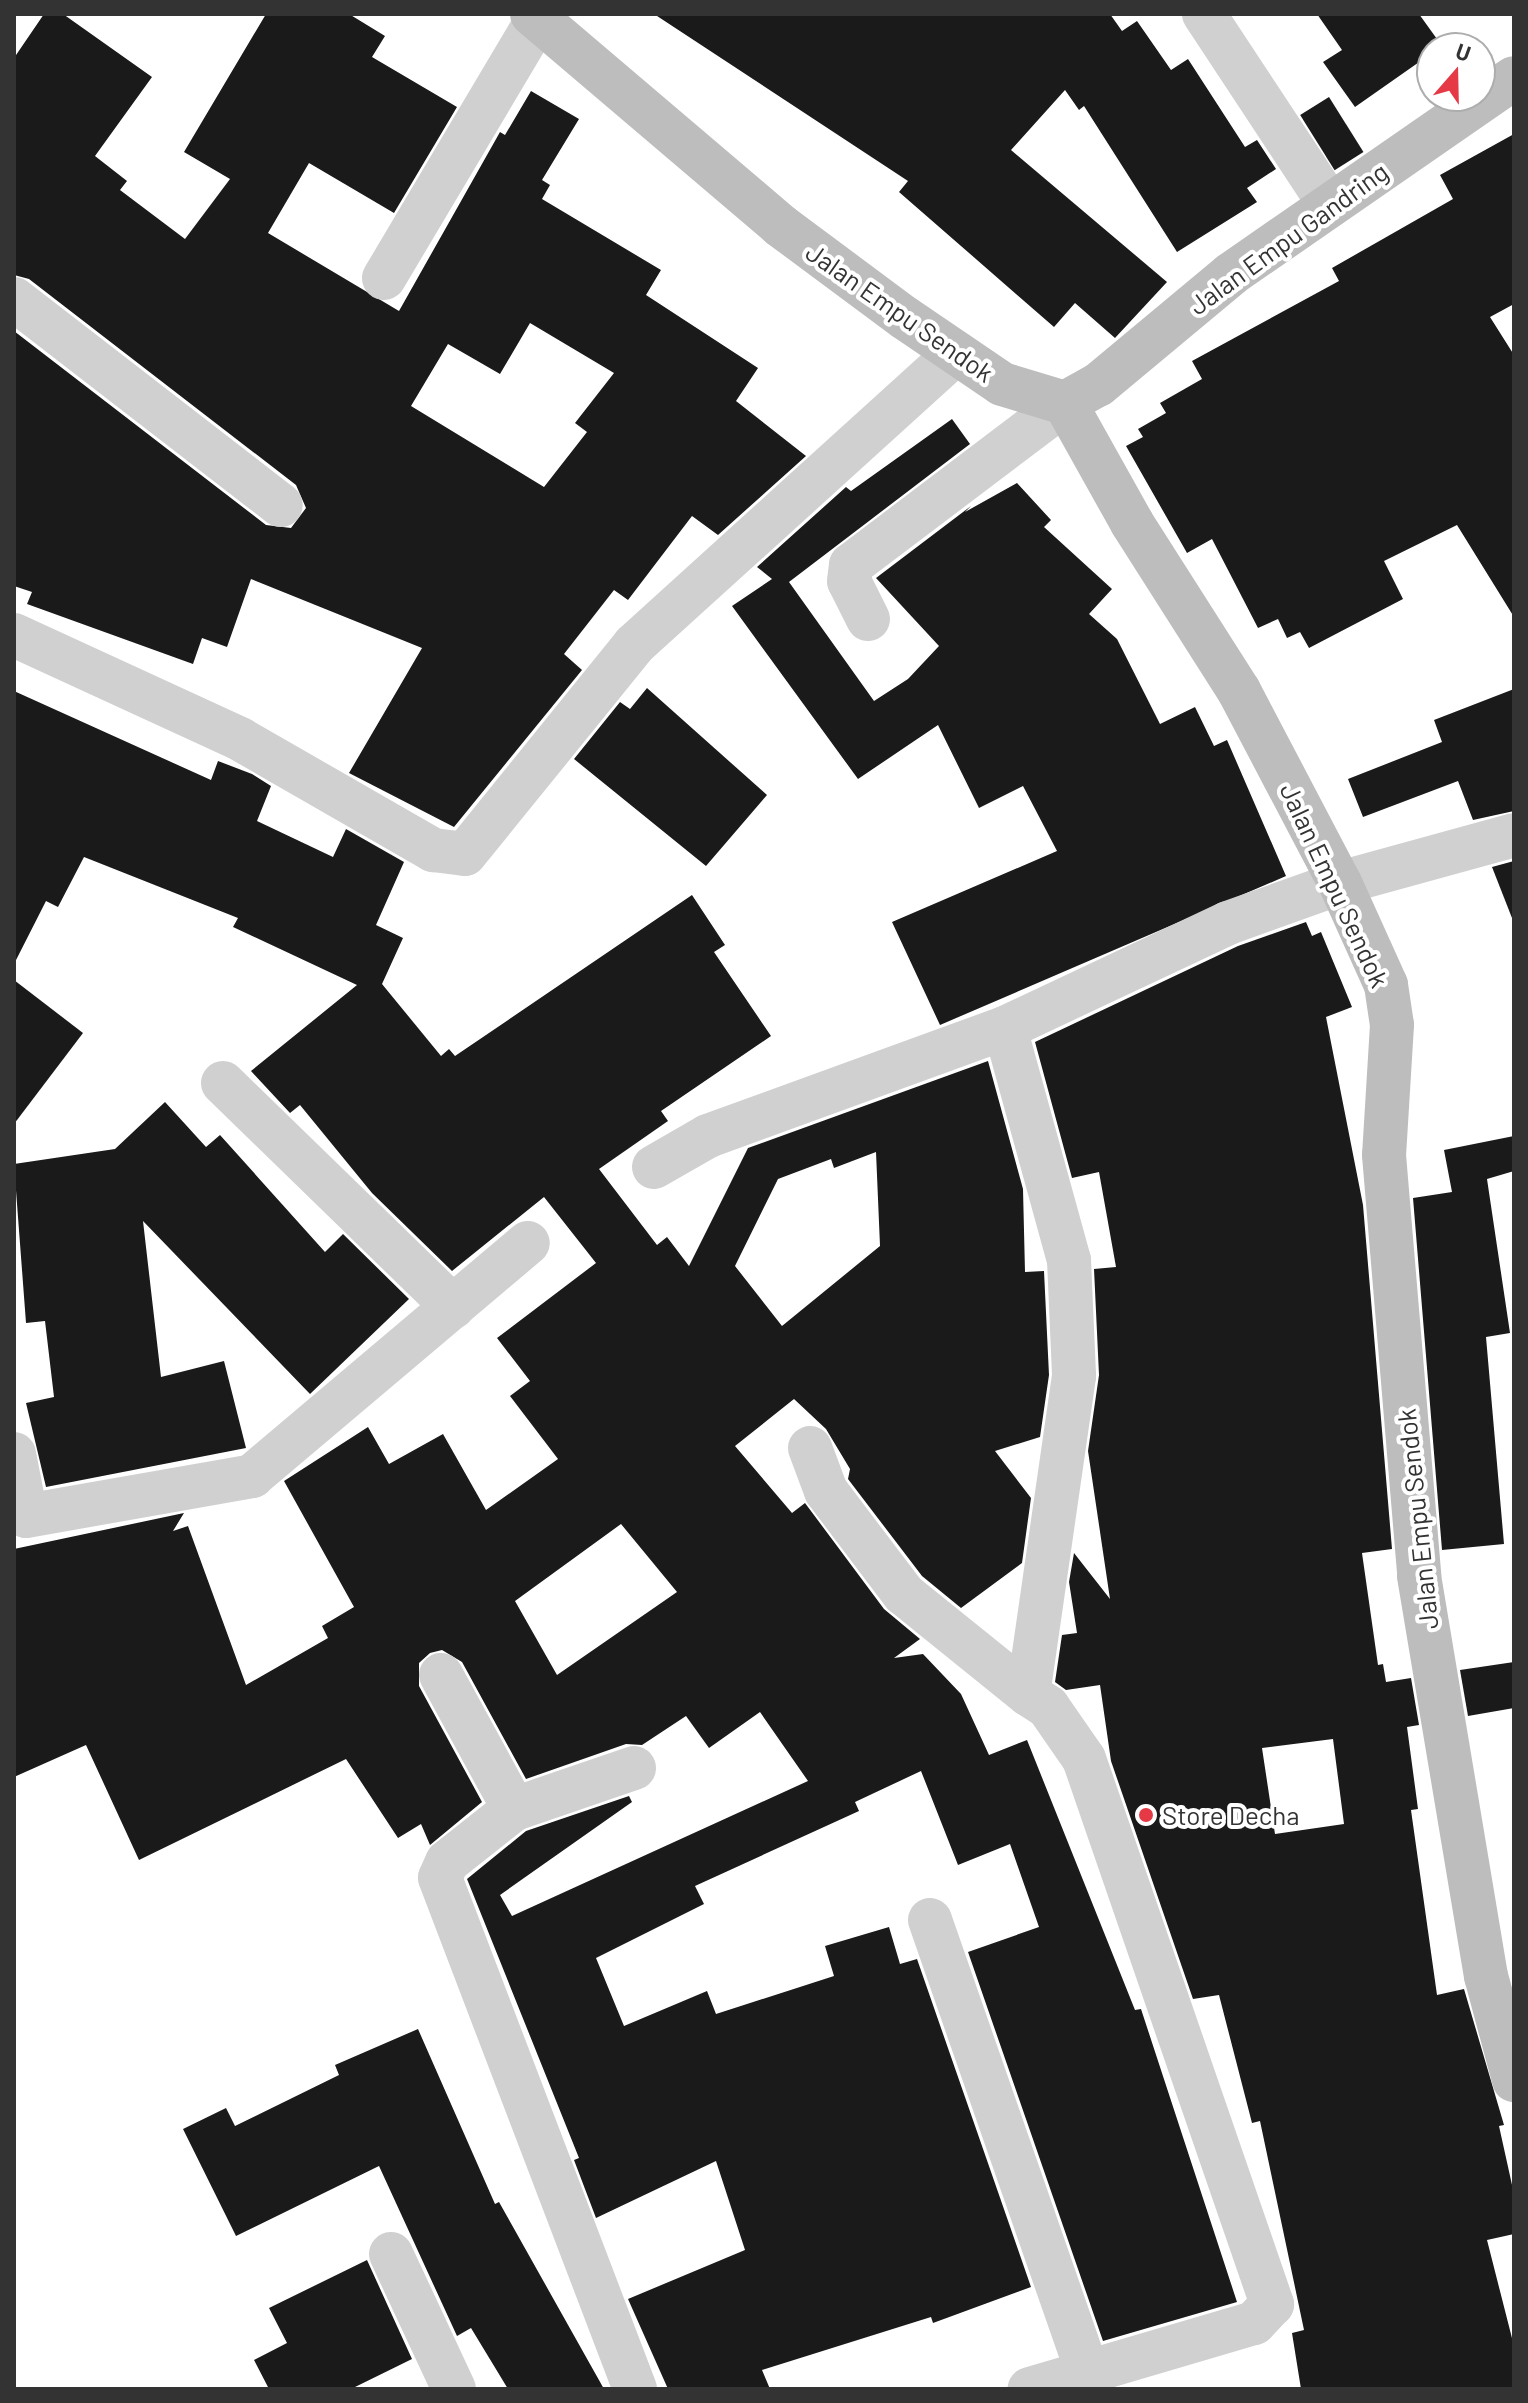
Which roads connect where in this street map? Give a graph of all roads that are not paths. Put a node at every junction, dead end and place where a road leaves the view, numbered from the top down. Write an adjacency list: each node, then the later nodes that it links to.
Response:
1 (1204, 14): 4 (street)
2 (535, 17): 5 (street); 7 (street, Jalan Empu Sendok)
3 (1514, 78): 4 (street, Jalan Empu Gandring)
4 (1330, 205): 8 (street, Jalan Empu Gandring)
5 (384, 278)
6 (14, 299): 9 (street)
7 (956, 353): 8 (street, Jalan Empu Sendok); 11 (street)
8 (1065, 403): 10 (street); 13 (street, Jalan Empu Sendok)
9 (281, 505)
10 (868, 619)
11 (14, 635)
12 (1514, 835): 13 (street)
13 (1340, 883): 14 (street); 27 (street, Jalan Empu Sendok)
14 (1005, 1028): 16 (street); 23 (street)
15 (223, 1083): 18 (street)
16 (654, 1167)
17 (528, 1243): 18 (street)
18 (453, 1307): 21 (street)
19 (810, 1448): 23 (street)
20 (14, 1454): 21 (street)
21 (20, 1517)
22 (441, 1675): 25 (street)
23 (1028, 1694): 29 (street)
24 (634, 1768): 25 (street)
25 (514, 1809): 31 (street)
26 (930, 1920): 29 (street)
27 (1514, 2080)
28 (391, 2254): 30 (street)
29 (1086, 2368): 32 (street)
30 (454, 2389)
31 (635, 2389)
32 (1030, 2389)

